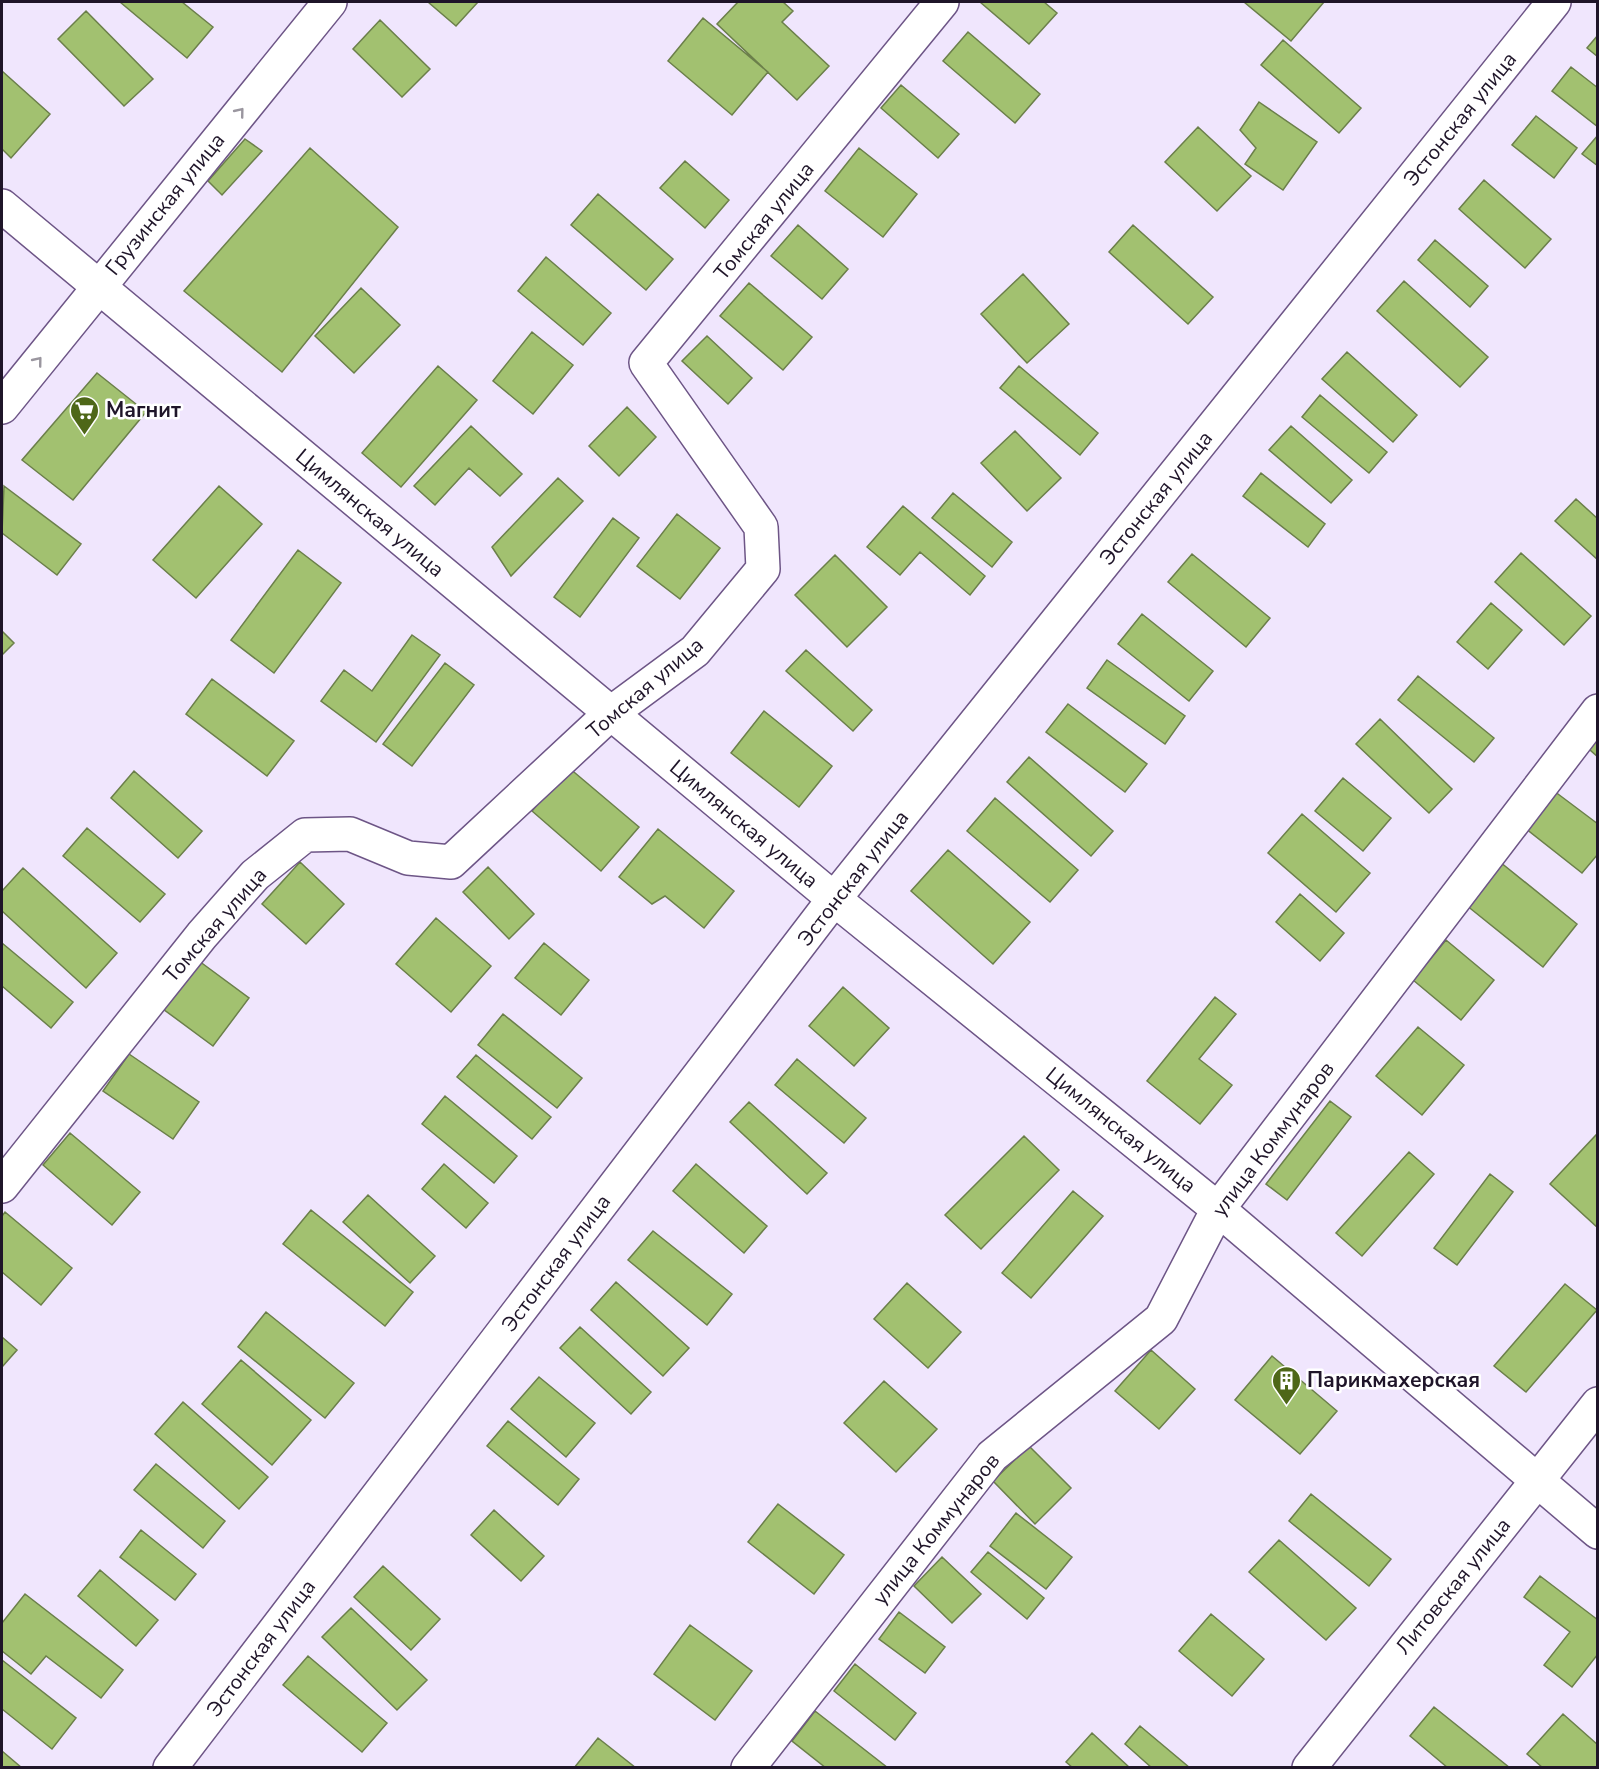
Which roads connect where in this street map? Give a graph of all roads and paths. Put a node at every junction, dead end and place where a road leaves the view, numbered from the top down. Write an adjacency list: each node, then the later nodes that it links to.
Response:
1 (330, 2): 5 (street, Грузинская улица, one-way to 1)
2 (942, 2): 8 (street, Томская улица)
3 (1554, 2): 9 (street, Эстонская улица)
4 (2, 206): 5 (street, Цимлянская улица)
5 (98, 288): 6 (street, Грузинская улица, one-way to 5); 8 (street, Цимлянская улица)
6 (2, 406)
7 (1598, 711): 11 (street, улица Коммунаров)
8 (611, 713): 9 (street, Цимлянская улица); 10 (street, Томская улица)
9 (834, 899): 11 (street, Цимлянская улица); 15 (street, Эстонская улица)
10 (2, 1186)
11 (1218, 1209): 13 (street, Цимлянская улица); 16 (street, улица Коммунаров)
12 (1598, 1404): 13 (street, Литовская улица)
13 (1537, 1481): 14 (street, Цимлянская улица); 17 (street, Литовская улица)
14 (1598, 1532)
15 (170, 1767)
16 (748, 1767)
17 (1309, 1767)

